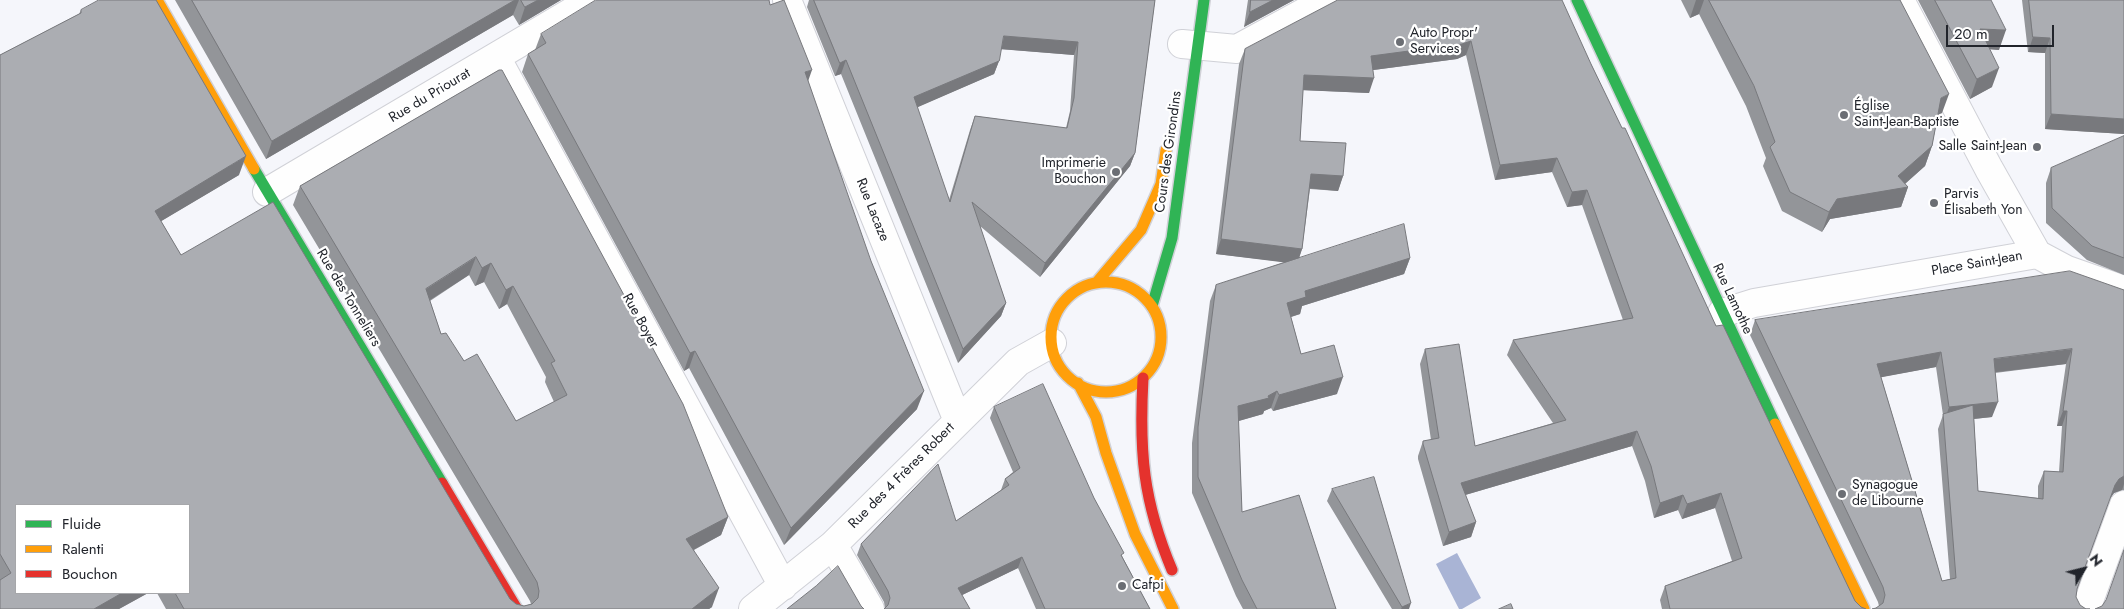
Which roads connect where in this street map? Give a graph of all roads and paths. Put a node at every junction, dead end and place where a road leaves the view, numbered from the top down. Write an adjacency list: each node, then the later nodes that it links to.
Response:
1 (158, 0): 11 (street, Rue des Tonneliers)
2 (592, 0): 9 (street, Rue du Priourat)
3 (787, 0): 20 (street, Rue Lacaze)
4 (1204, 0): 8 (street, Cours des Girondins)
5 (1327, 0): 8 (street)
6 (1577, 0): 16 (street, Rue Lamothe)
7 (1900, 0): 12 (street, Place Saint-Jean)
8 (1186, 45): 15 (street, Cours des Girondins)
9 (496, 57): 11 (street, Rue du Priourat); 24 (street, Rue Boyer)
10 (1168, 138): 13 (street, Cours des Girondins)
11 (267, 192): 25 (street, Rue des Tonneliers)
12 (2037, 254): 14 (street); 16 (street, Place Saint-Jean)
13 (1097, 282): 15 (street, Cours des Girondins); 17 (street, Cours des Girondins)
14 (2124, 290)
15 (1152, 306): 18 (street, Cours des Girondins)
16 (1722, 313): 29 (street, Rue Lamothe)
17 (1052, 343): 19 (street, Cours des Girondins); 20 (street, Rue des 4 Frères Robert)
18 (1143, 378): 19 (street, Cours des Girondins); 23 (street)
19 (1078, 383): 28 (street, Cours des Girondins)
20 (958, 421): 22 (street, Rue des 4 Frères Robert)
21 (2124, 505): 30 (street)
22 (833, 544): 24 (street, Rue des 4 Frères Robert); 27 (street)
23 (1179, 584)
24 (783, 586): 26 (street, Rue des 4 Frères Robert)
25 (517, 609)
26 (753, 609)
27 (870, 609)
28 (1173, 609)
29 (1864, 609)
30 (2086, 609)

